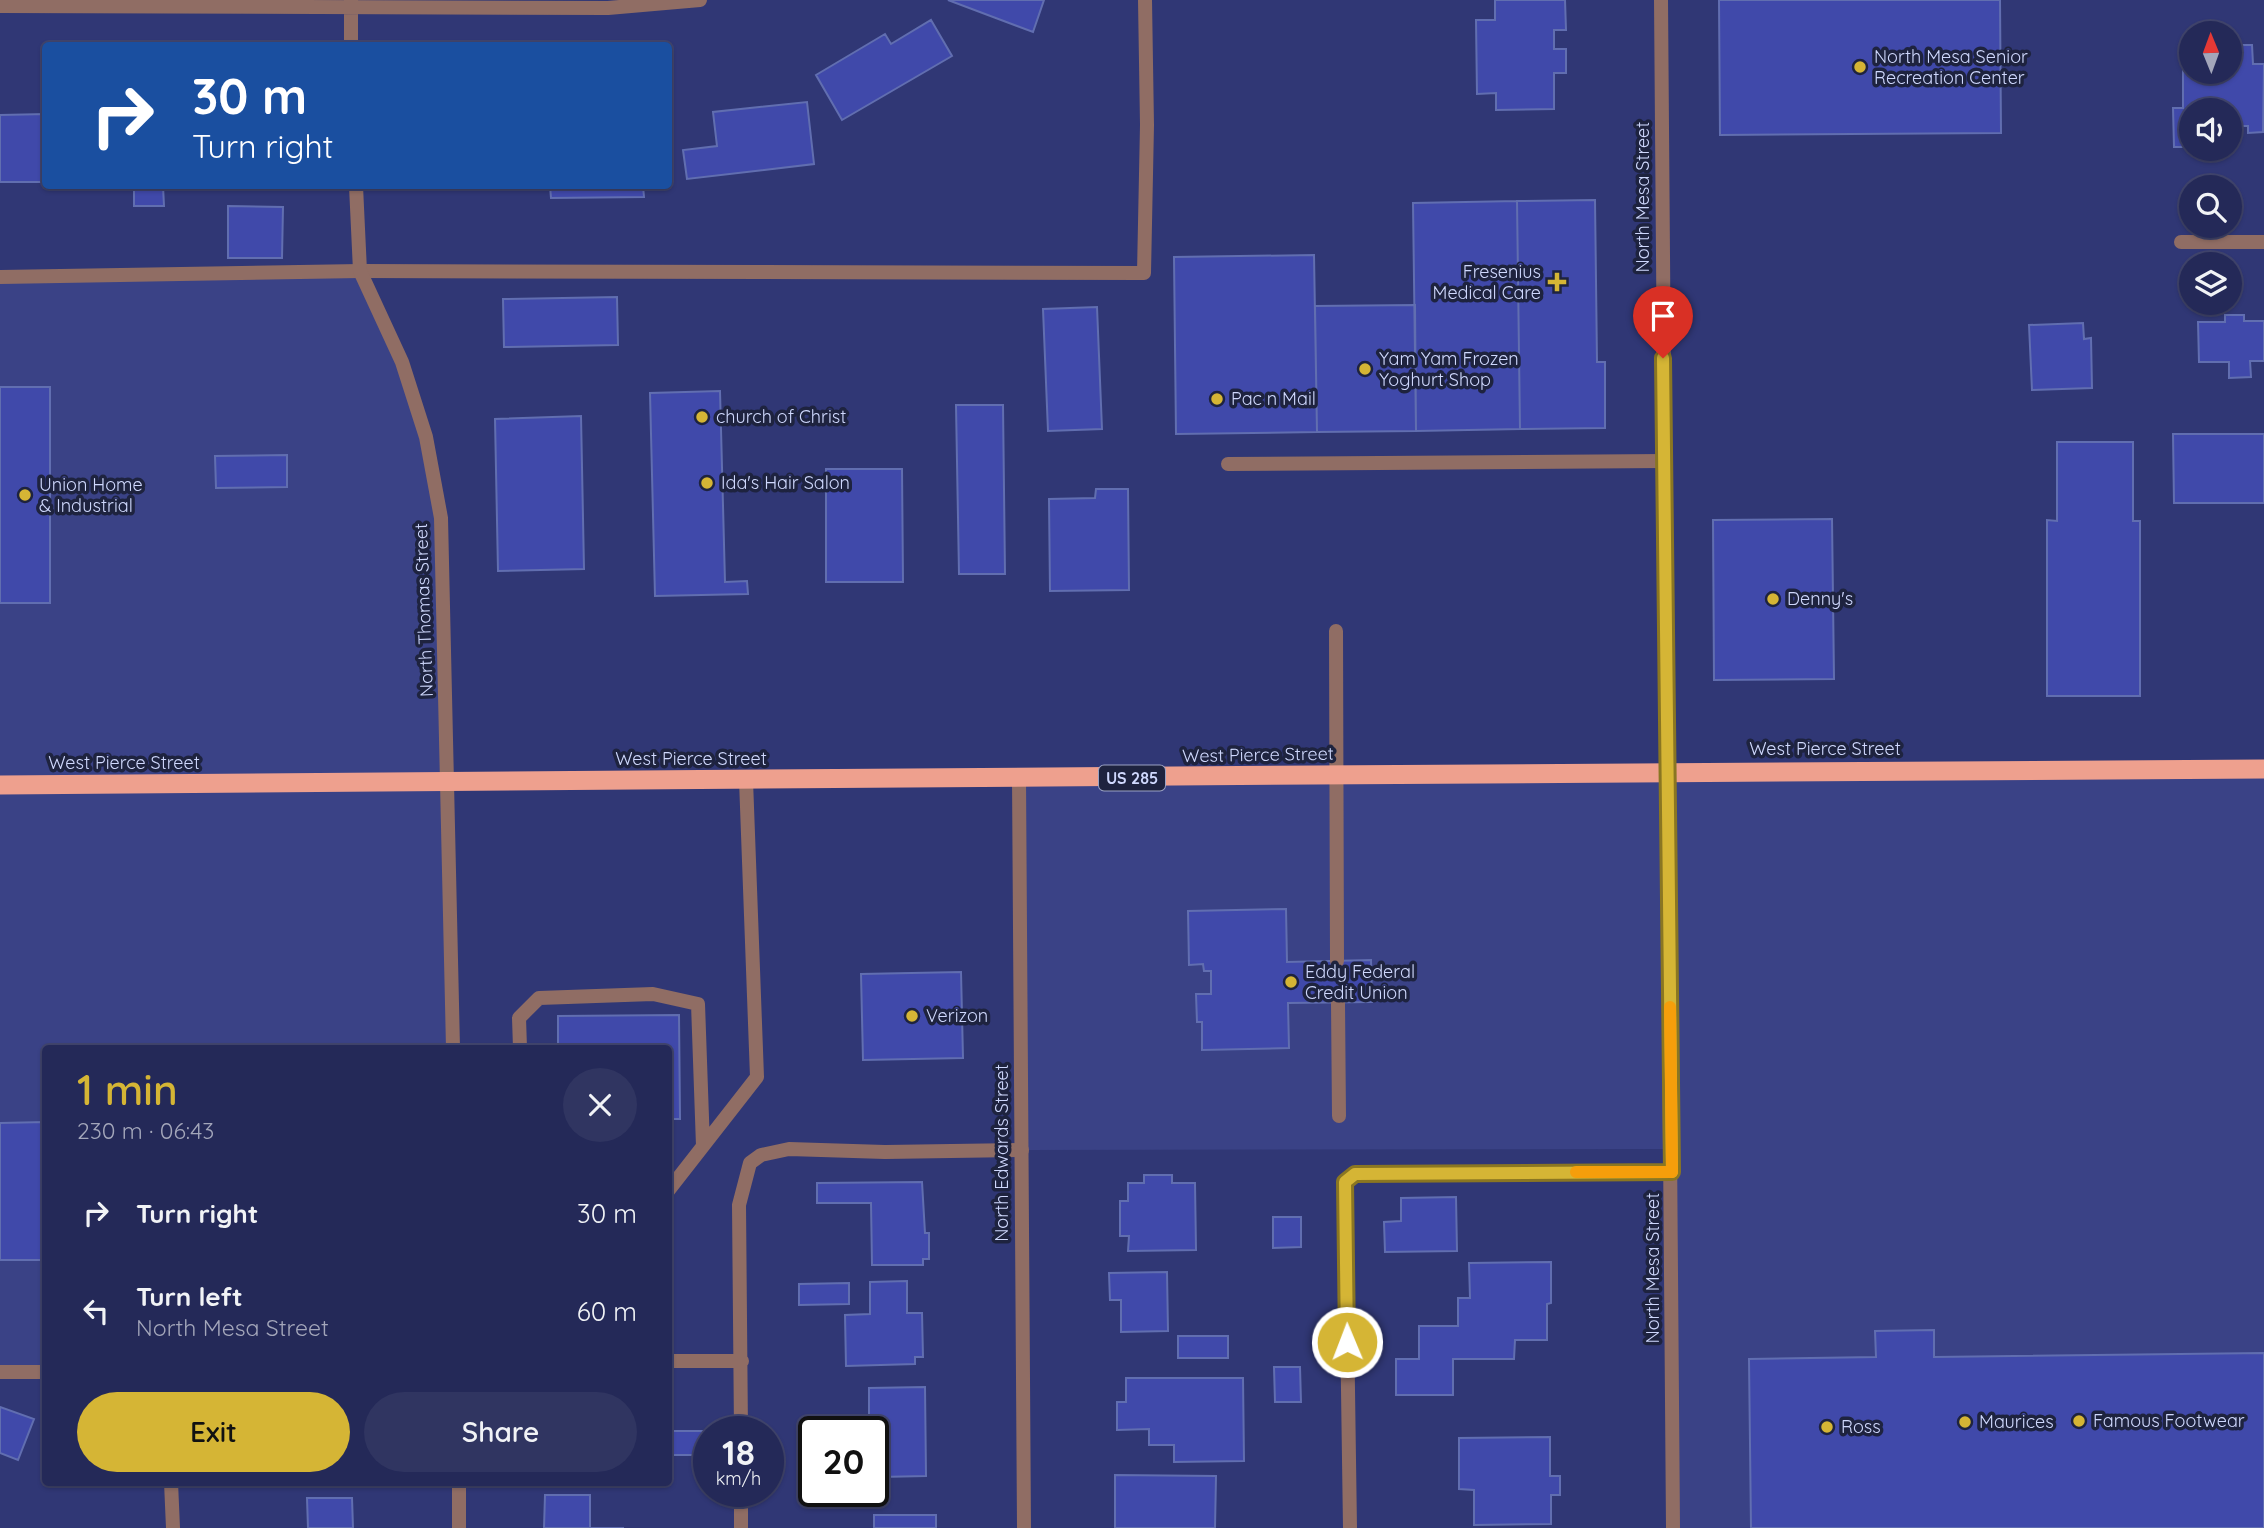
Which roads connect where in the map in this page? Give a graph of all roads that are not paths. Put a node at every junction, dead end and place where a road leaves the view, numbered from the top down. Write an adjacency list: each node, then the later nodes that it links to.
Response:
1 (699, 0): 4 (street)
2 (1145, 0): 10 (street)
3 (1661, 0): 12 (street, North Mesa Street)
4 (351, 3): 5 (street); 6 (street)
5 (0, 6)
6 (351, 42)
7 (356, 189): 10 (street, North Thomas Street)
8 (2181, 242): 9 (street)
9 (2264, 242)
10 (360, 271): 11 (street); 20 (street, North Thomas Street)
11 (0, 277)
12 (1664, 461): 13 (street); 16 (street, North Mesa Street)
13 (1228, 464)
14 (1336, 631): 17 (street)
15 (2264, 769): 16 (highway, West Pierce Street / US 285)
16 (1668, 771): 17 (highway, West Pierce Street / US 285); 29 (street, North Mesa Street)
17 (1337, 775): 18 (highway, West Pierce Street / US 285); 22 (street)
18 (1019, 778): 19 (highway, West Pierce Street / US 285); 28 (street, North Edwards Street)
19 (746, 780): 20 (highway, West Pierce Street / US 285); 27 (street)
20 (448, 782): 21 (highway, West Pierce Street / US 285); 24 (street, North Thomas Street)
21 (0, 785)
22 (1337, 961)
23 (1338, 1003): 26 (street)
24 (453, 1045)
25 (520, 1045): 27 (street)
26 (1339, 1116)
27 (704, 1146): 30 (street)
28 (1022, 1150): 32 (street); 42 (street, North Edwards Street)
29 (1672, 1172): 43 (street); 44 (street, North Mesa Street)
30 (672, 1186)
31 (672, 1361): 32 (street)
32 (741, 1361): 35 (street)
33 (0, 1372): 34 (street)
34 (42, 1372)
35 (741, 1416)
36 (171, 1486): 39 (street)
37 (459, 1486): 40 (street)
38 (741, 1507): 41 (street)
39 (173, 1528)
40 (459, 1528)
41 (741, 1528)
42 (1024, 1528)
43 (1350, 1528)
44 (1674, 1528)

